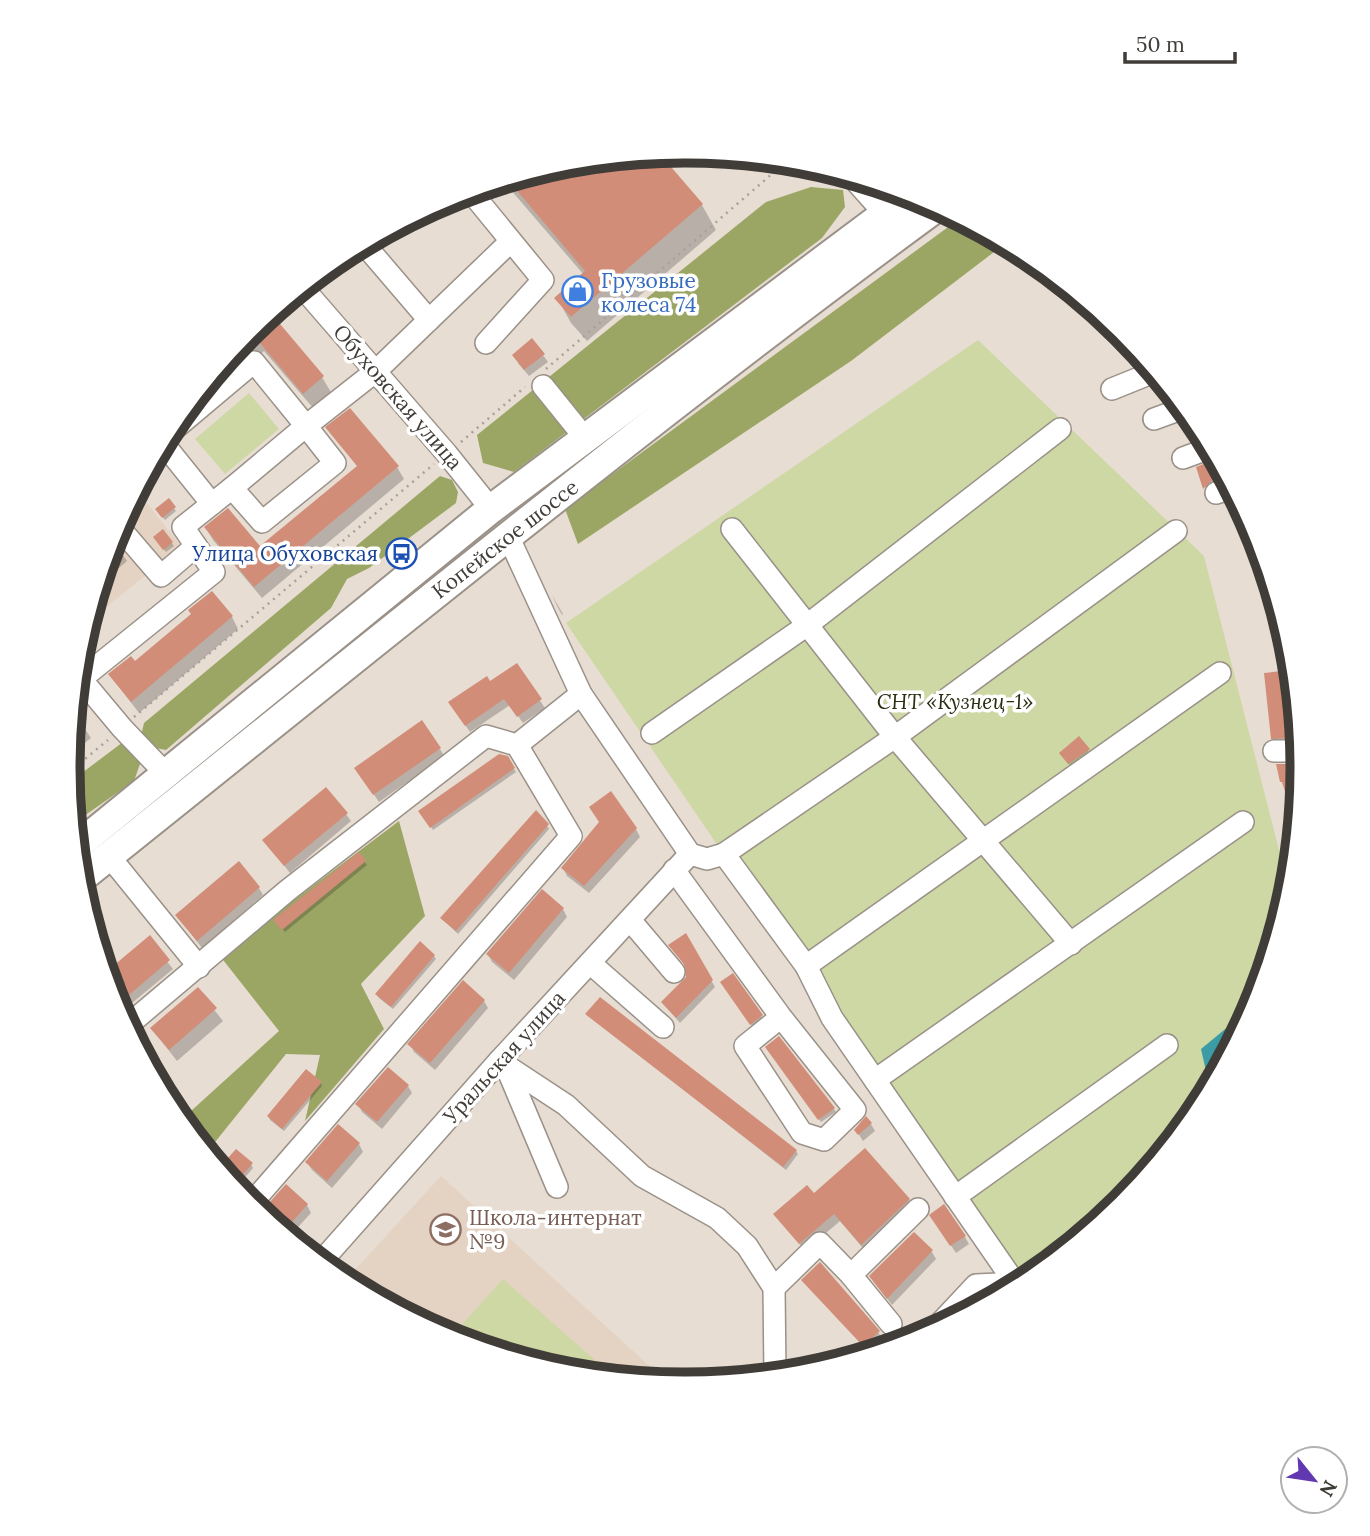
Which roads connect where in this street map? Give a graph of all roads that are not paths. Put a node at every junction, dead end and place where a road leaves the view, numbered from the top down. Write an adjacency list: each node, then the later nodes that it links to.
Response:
1 (864, 191): 4 (street)
2 (478, 201): 6 (street)
3 (899, 203): 4 (main road, Копейское шоссе)
4 (884, 214): 20 (main road, Копейское шоссе)
5 (927, 215): 29 (main road, Копейское шоссе)
6 (510, 242): 9 (street); 10 (street)
7 (371, 252): 9 (street)
8 (309, 295): 11 (street, Обуховская улица)
9 (429, 320): 11 (street)
10 (486, 343)
11 (376, 371): 18 (street); 26 (street, Обуховская улица)
12 (1145, 376): 14 (street)
13 (537, 381): 20 (street)
14 (1112, 389)
15 (199, 408): 18 (street)
16 (1174, 412): 17 (street)
17 (1154, 419)
18 (306, 426): 24 (street); 24 (street)
19 (1060, 429): 32 (street)
20 (584, 438): 26 (main road, Копейское шоссе)
21 (170, 452): 25 (street)
22 (1200, 452): 23 (street)
23 (1183, 458)
24 (232, 488): 25 (street)
25 (212, 504): 31 (street)
26 (491, 509): 29 (main road); 42 (main road, Копейское шоссе)
27 (732, 529): 32 (street)
28 (1176, 531): 38 (street)
29 (508, 536): 36 (street); 48 (main road, Копейское шоссе)
30 (127, 537): 31 (street)
31 (196, 546): 33 (street)
32 (806, 626): 37 (street); 38 (street)
33 (89, 671)
34 (1220, 673): 45 (street)
35 (86, 687): 42 (street)
36 (580, 694): 39 (street); 46 (street)
37 (652, 733)
38 (895, 737): 45 (street); 47 (street)
39 (517, 745): 54 (street); 64 (street)
40 (1274, 751): 41 (street)
41 (1289, 751)
42 (166, 774): 44 (main road, Копейское шоссе)
43 (1243, 822): 52 (street)
44 (85, 840)
45 (985, 840): 52 (street); 55 (street)
46 (690, 854): 47 (street); 49 (street, Уральская улица)
47 (724, 854): 55 (street)
48 (109, 856): 50 (main road, Копейское шоссе); 54 (street)
49 (674, 870): 51 (street, Уральская улица); 57 (street)
50 (90, 871)
51 (630, 920): 53 (street, Уральская улица); 56 (street)
52 (1071, 944): 62 (street)
53 (590, 963): 59 (street); 61 (street, Уральская улица)
54 (199, 967): 58 (street)
55 (806, 967): 62 (street)
56 (674, 972)
57 (781, 1017): 57 (street)
58 (136, 1019)
59 (663, 1027)
60 (1167, 1045): 65 (street)
61 (502, 1064): 63 (street); 67 (street, Уральская улица); 71 (street)
62 (875, 1080): 65 (street)
63 (557, 1187)
64 (258, 1195)
65 (955, 1197): 69 (street)
66 (918, 1209): 68 (street)
67 (327, 1255)
68 (851, 1275): 71 (street); 73 (street)
69 (1003, 1282)
70 (996, 1287): 72 (street)
71 (774, 1288): 74 (street)
72 (952, 1310)
73 (891, 1324)
74 (775, 1365)

